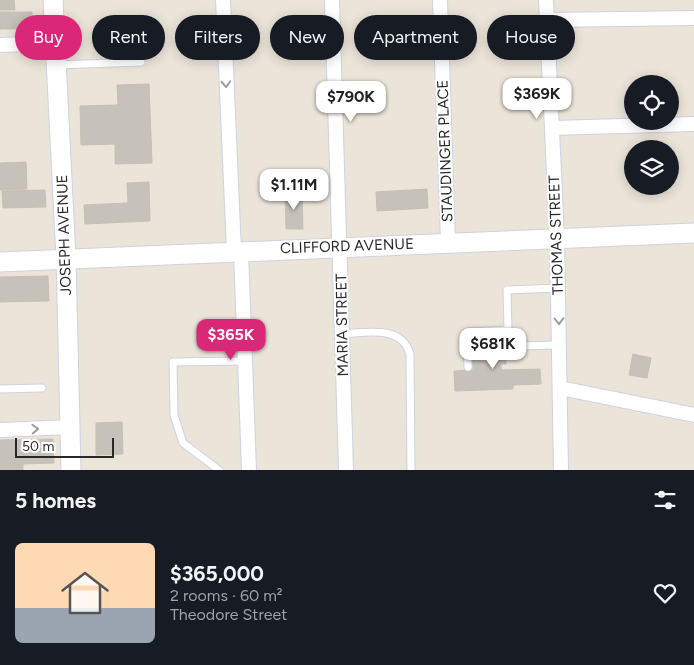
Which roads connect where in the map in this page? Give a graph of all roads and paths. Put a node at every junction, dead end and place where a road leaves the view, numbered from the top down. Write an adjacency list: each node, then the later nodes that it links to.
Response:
1 (53, 0): 6 (main road, JOSEPH AVENUE)
2 (222, 0): 22 (street, one-way to 22)
3 (332, 0): 21 (street, MARIA STREET)
4 (440, 0): 20 (street, STAUDINGER PLACE)
5 (546, 0): 7 (street, THOMAS STREET)
6 (54, 15)
7 (547, 15)
8 (694, 18): 9 (street)
9 (575, 20)
10 (15, 44): 11 (street)
11 (0, 45)
12 (56, 60): 15 (main road, JOSEPH AVENUE)
13 (549, 60): 17 (street, THOMAS STREET)
14 (141, 62): 15 (lane)
15 (56, 65): 23 (main road, JOSEPH AVENUE)
16 (694, 124): 17 (street)
17 (552, 128): 19 (street, THOMAS STREET)
18 (694, 233): 19 (main road, CLIFFORD AVENUE)
19 (557, 238): 20 (main road, CLIFFORD AVENUE); 25 (street, THOMAS STREET)
20 (448, 242): 21 (main road, CLIFFORD AVENUE)
21 (341, 247): 22 (main road, CLIFFORD AVENUE); 27 (street, MARIA STREET)
22 (238, 251): 23 (main road, CLIFFORD AVENUE); 29 (street)
23 (66, 258): 24 (main road, CLIFFORD AVENUE); 35 (main road, JOSEPH AVENUE)
24 (0, 262)
25 (558, 288): 26 (lane); 28 (street, THOMAS STREET, one-way to 28)
26 (508, 330): 28 (lane); 30 (lane)
27 (341, 334): 40 (street, MARIA STREET); 41 (lane)
28 (559, 345): 32 (street, THOMAS STREET)
29 (246, 361): 38 (lane); 39 (street)
30 (468, 367)
31 (42, 388): 33 (lane)
32 (560, 388): 34 (street); 42 (street, THOMAS STREET)
33 (0, 389)
34 (694, 415)
35 (70, 427): 36 (street, one-way to 35); 37 (main road, JOSEPH AVENUE)
36 (0, 430)
37 (71, 470)
38 (219, 470)
39 (249, 470)
40 (346, 470)
41 (411, 470)
42 (561, 470)

